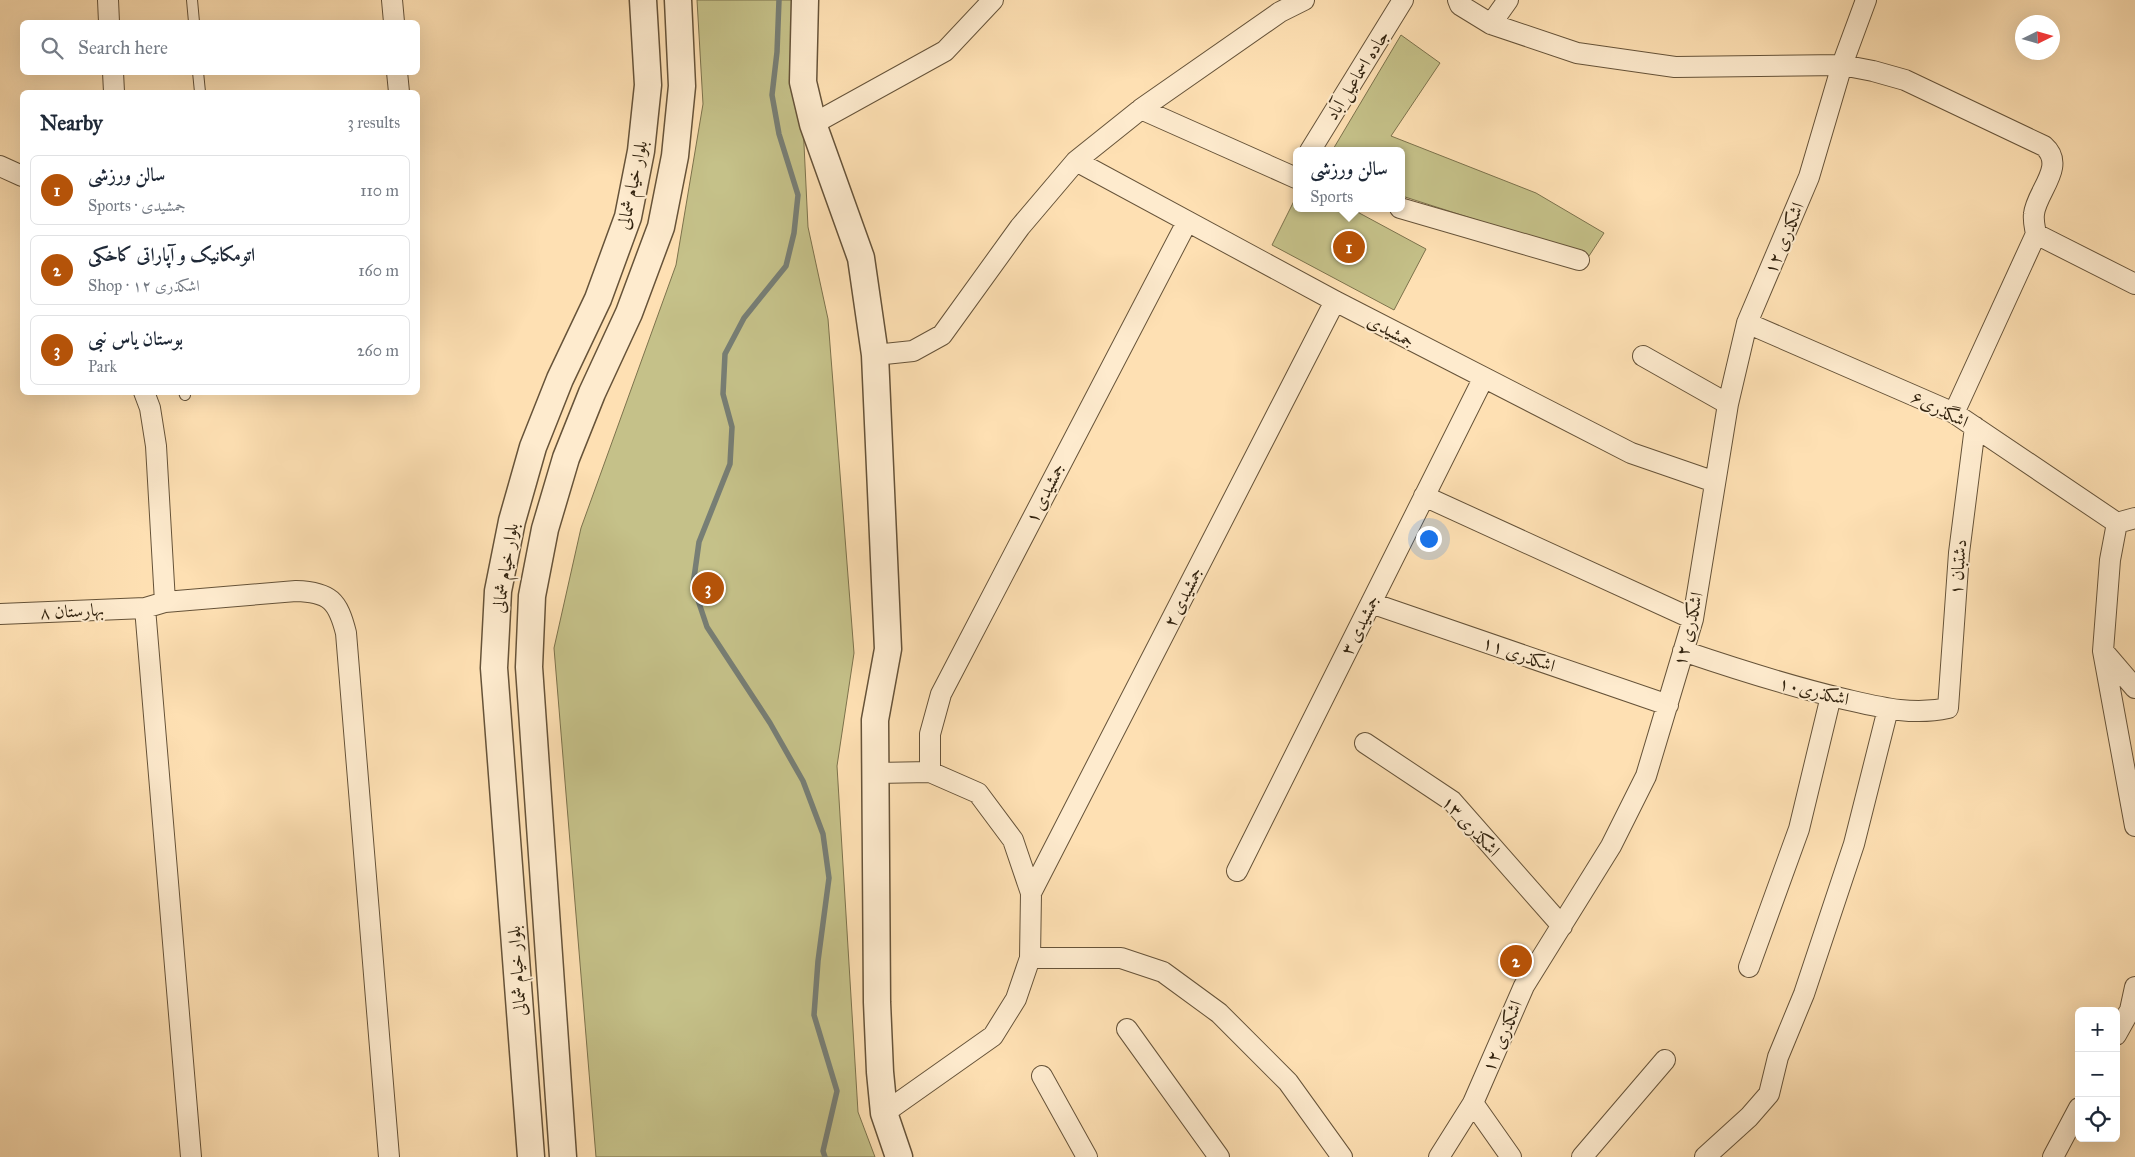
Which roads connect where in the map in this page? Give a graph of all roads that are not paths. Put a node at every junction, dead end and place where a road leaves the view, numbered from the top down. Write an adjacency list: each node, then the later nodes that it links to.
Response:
1 (108, 0): 13 (street)
2 (192, 0): 14 (lane)
3 (392, 0): 15 (street)
4 (644, 0): 67 (street, بلوار خیام شمالی)
5 (678, 0): 66 (street, بلوار خیام شمالی)
6 (805, 0): 25 (street)
7 (993, 0): 25 (street)
8 (1304, 0): 24 (street)
9 (1403, 0): 26 (street, جاده اسماعیل آباد)
10 (1458, 0): 16 (street)
11 (1508, 0): 16 (street)
12 (1866, 0): 17 (street, اشکذری ۱۲)
13 (109, 20)
14 (194, 20)
15 (394, 20)
16 (1491, 24): 17 (street)
17 (1842, 65): 33 (street); 37 (street, اشکذری ۱۲)
18 (113, 75): 21 (street)
19 (198, 75): 22 (lane)
20 (397, 75): 23 (street)
21 (114, 90)
22 (200, 90)
23 (398, 90)
24 (1141, 108): 27 (street); 30 (street)
25 (813, 124): 38 (street)
26 (1312, 147)
27 (1076, 161): 32 (street, جمشیدی); 38 (street)
28 (0, 166): 29 (street)
29 (20, 175)
30 (1293, 175)
31 (1405, 209): 34 (street)
32 (1186, 222): 36 (street, جمشیدی); 61 (street, جمشیدی ۱)
33 (2036, 234): 35 (street); 43 (street)
34 (1579, 260)
35 (2135, 284)
36 (1334, 301): 40 (street, جمشیدی); 65 (street, جمشیدی ۲)
37 (1747, 324): 42 (street, اشکذری ۱۲); 43 (street, اشگذری۶)
38 (875, 355): 62 (street)
39 (1643, 356): 42 (street)
40 (1483, 379): 45 (street, جمشیدی); 46 (street, جمشیدی ۳)
41 (145, 395): 48 (street)
42 (1728, 404): 45 (street, اشکذری ۱۲)
43 (1954, 413): 44 (street, اشگذری۶)
44 (1975, 427): 47 (street, اشگذری۶); 58 (street, دشتبان ۱)
45 (1715, 482): 52 (street, اشکذری ۱۲)
46 (1424, 496): 49 (street, جمشیدی ۳); 52 (street)
47 (2126, 521): 54 (street)
48 (165, 602): 50 (street, بهارستان ۸); 80 (street, بهارستان ۸)
49 (1371, 603): 57 (street, اشکذری ۱۱); 64 (street, جمشیدی ۳)
50 (145, 608): 51 (street, بهارستان ۸); 79 (street)
51 (0, 614)
52 (1693, 619): 53 (street, اشکذری ۱۲)
53 (1683, 651): 56 (street, اشکذری۱۰); 57 (street, اشکذری ۱۲)
54 (2103, 651): 55 (street); 63 (street)
55 (2135, 688)
56 (1831, 696): 59 (street, اشکذری۱۰); 70 (street)
57 (1668, 705): 68 (street, اشکذری ۱۲)
58 (1948, 708): 59 (street, اشکذری۱۰)
59 (1888, 709): 90 (street)
60 (1365, 744): 68 (street, اشکذری ۱۳)
61 (930, 772): 62 (street); 65 (street)
62 (876, 774): 77 (street)
63 (2135, 826)
64 (1237, 870)
65 (1031, 893): 69 (street)
66 (546, 917): 67 (street); 82 (street, بلوار خیام شمالی)
67 (513, 918): 81 (street, بلوار خیام شمالی)
68 (1562, 926): 76 (street, اشکذری ۱۲)
69 (1030, 958): 77 (street); 86 (street)
70 (1750, 968)
71 (2135, 987): 73 (street)
72 (1127, 1029): 85 (street)
73 (2120, 1029)
74 (1665, 1060): 89 (street)
75 (1042, 1076): 84 (street)
76 (1473, 1103): 87 (street, اشکذری ۱۲); 88 (street)
77 (884, 1113): 83 (street)
78 (2075, 1116): 91 (street)
79 (191, 1157)
80 (389, 1157)
81 (531, 1157)
82 (563, 1157)
83 (899, 1157)
84 (1087, 1157)
85 (1219, 1157)
86 (1342, 1157)
87 (1439, 1157)
88 (1511, 1157)
89 (1582, 1157)
90 (1705, 1157)
91 (2054, 1157)

